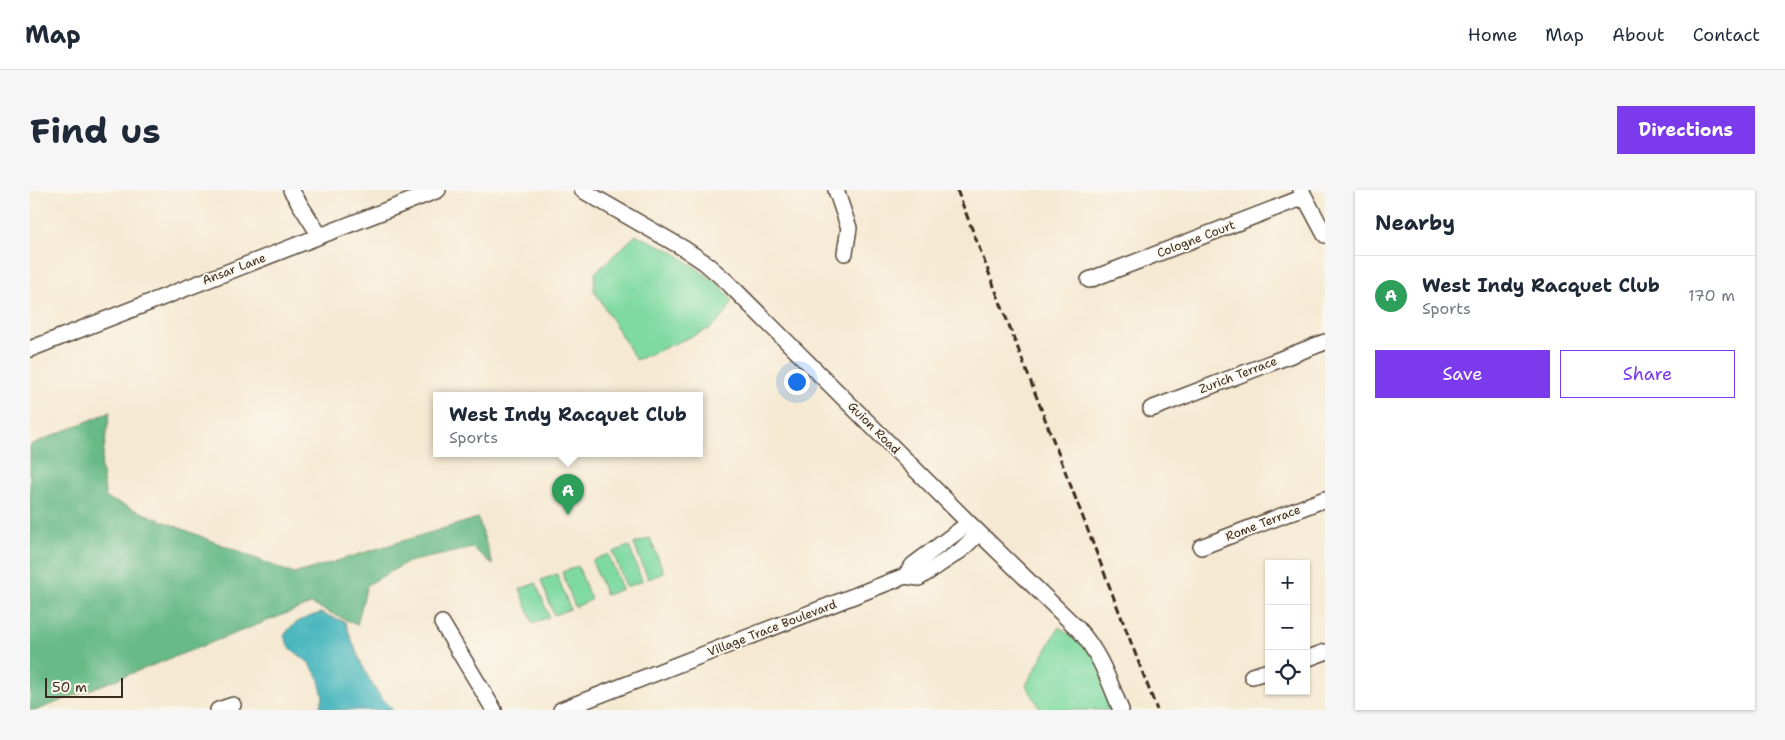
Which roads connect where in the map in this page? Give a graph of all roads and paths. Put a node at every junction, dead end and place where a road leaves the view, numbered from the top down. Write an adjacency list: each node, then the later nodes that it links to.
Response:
1 (290, 190): 7 (street)
2 (438, 190): 7 (street, Ansar Lane)
3 (582, 190): 14 (street, Guion Road)
4 (836, 190): 8 (street)
5 (1302, 194): 6 (street); 9 (street, Cologne Court)
6 (1325, 235)
7 (320, 236): 11 (street, Ansar Lane)
8 (845, 254)
9 (1089, 280)
10 (1325, 342): 12 (street, Zurich Terrace)
11 (30, 349)
12 (1151, 409)
13 (1325, 499): 15 (street, Rome Terrace)
14 (974, 528): 24 (street, Village Trace Boulevard); 25 (street, Guion Road)
15 (1201, 547)
16 (442, 624): 23 (street)
17 (1325, 652): 18 (street)
18 (1310, 658)
19 (1265, 672): 20 (street)
20 (1252, 676)
21 (233, 705): 22 (street)
22 (218, 710)
23 (494, 710)
24 (561, 710)
25 (1121, 710)

